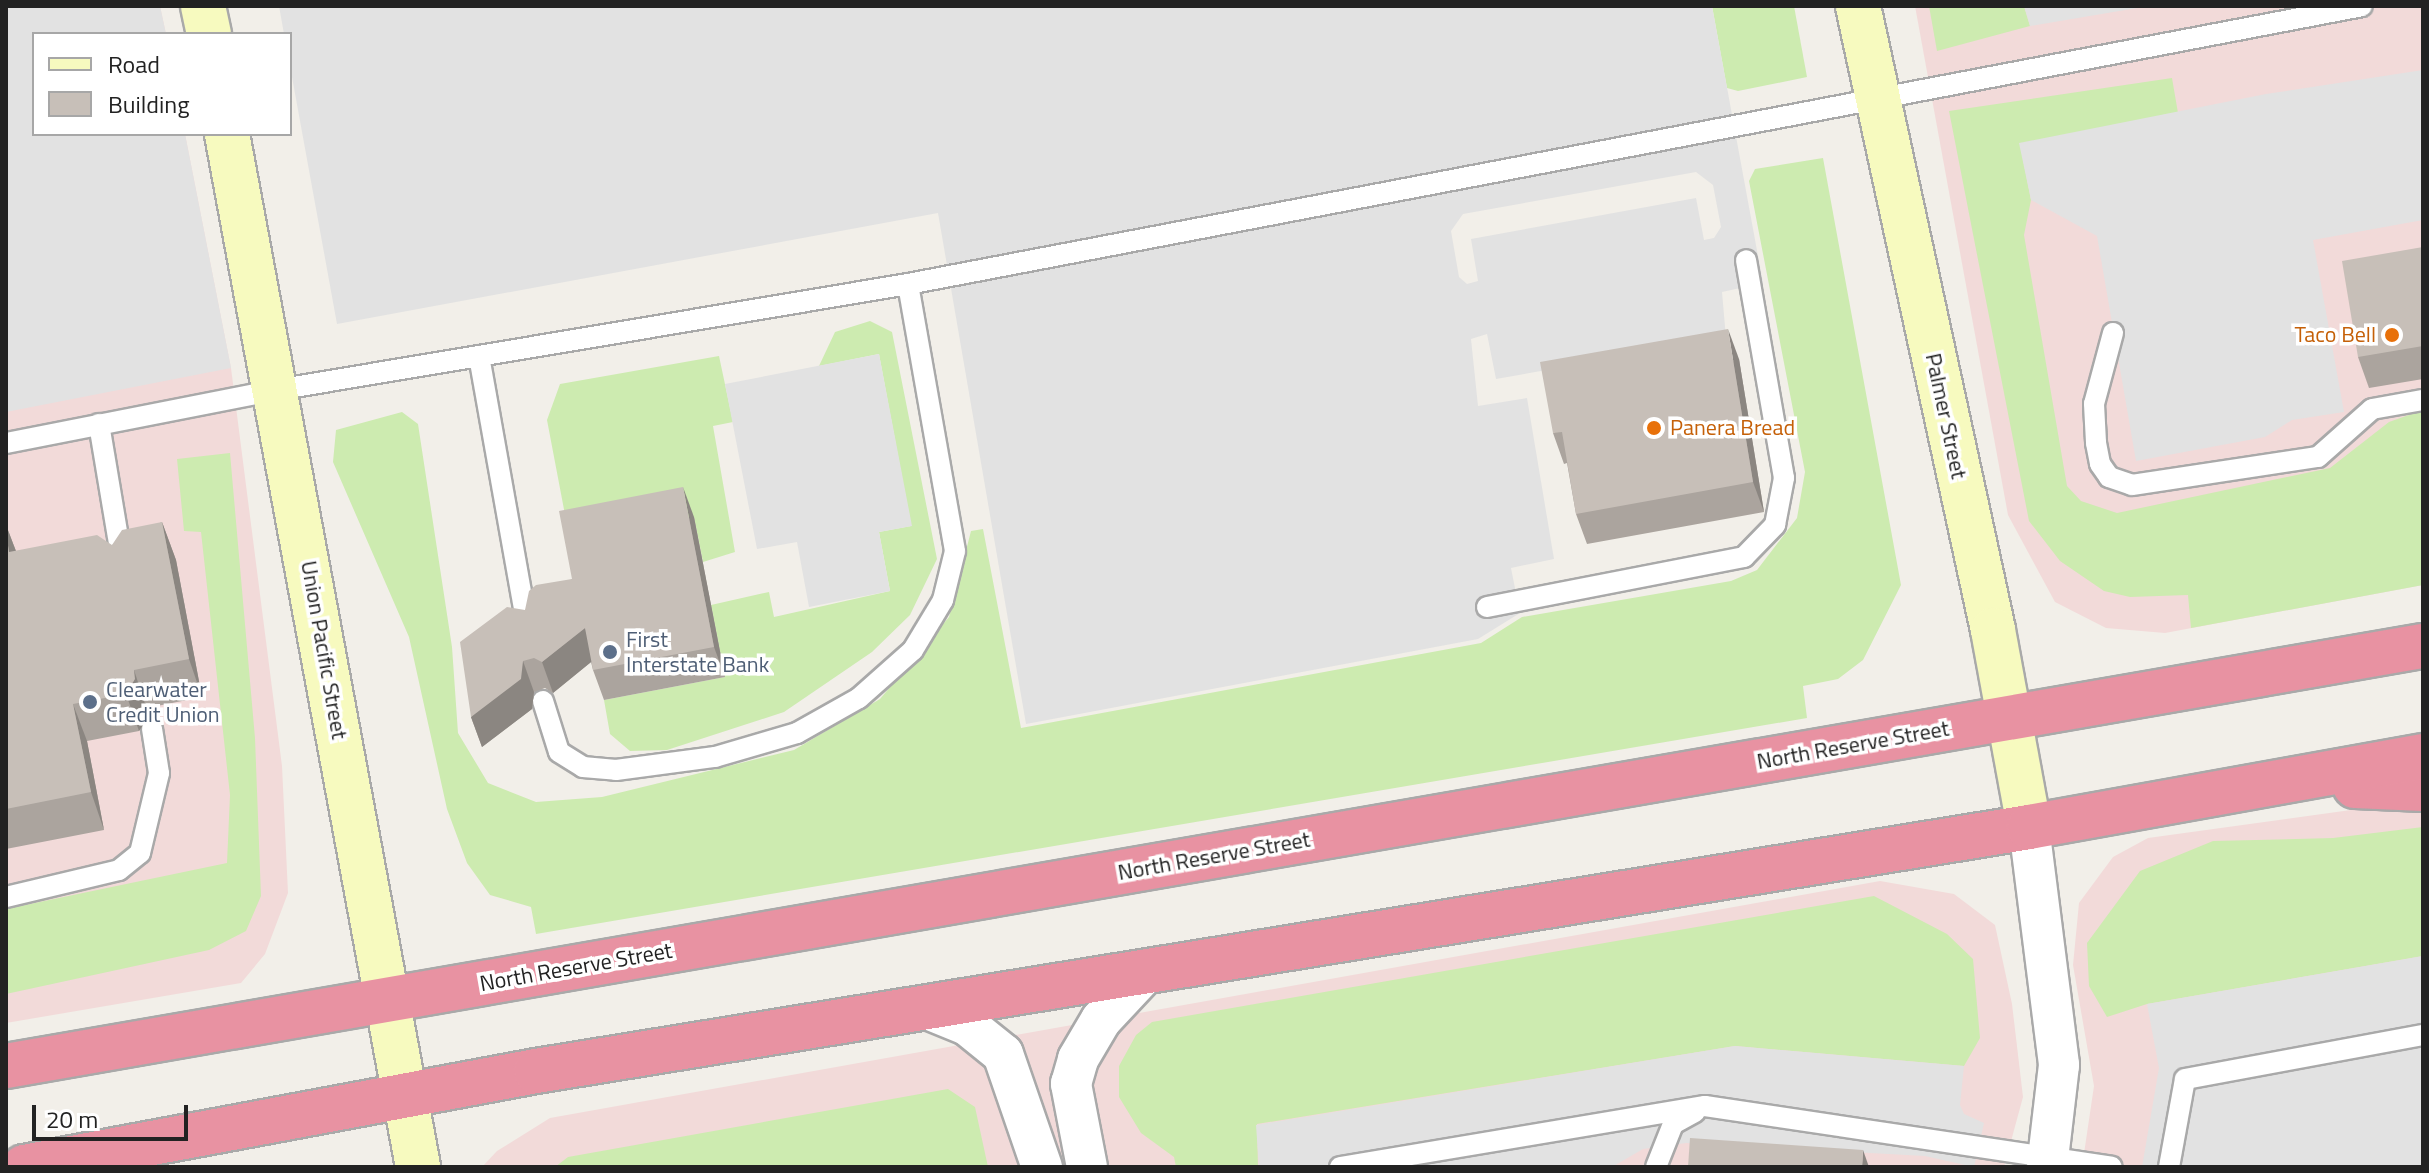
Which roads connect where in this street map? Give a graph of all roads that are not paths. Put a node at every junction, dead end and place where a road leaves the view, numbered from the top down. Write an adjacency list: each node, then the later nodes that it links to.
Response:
1 (203, 6): 4 (street)
2 (1858, 6): 5 (street, Palmer Street)
3 (2362, 6): 5 (lane)
4 (209, 32)
5 (1875, 96): 8 (lane); 20 (street, Palmer Street)
6 (227, 136): 11 (street, Union Pacific Street)
7 (1746, 260): 16 (lane)
8 (908, 284): 10 (lane); 19 (lane)
9 (2113, 333): 12 (lane)
10 (479, 356): 11 (lane); 17 (lane)
11 (276, 390): 13 (lane); 28 (street, Union Pacific Street)
12 (2423, 400)
13 (99, 424): 14 (lane); 15 (lane)
14 (6, 443)
15 (123, 570)
16 (1487, 607)
17 (528, 630)
18 (2423, 646): 20 (highway, North Reserve Street)
19 (543, 701)
20 (2011, 717): 25 (street, Palmer Street); 28 (highway, North Reserve Street)
21 (152, 729): 26 (lane)
22 (2423, 756): 23 (highway)
23 (2265, 783): 24 (highway); 25 (highway)
24 (2423, 789)
25 (2029, 827): 27 (highway); 34 (street)
26 (6, 897)
27 (1145, 973): 29 (highway); 38 (street)
28 (389, 1000): 31 (highway, North Reserve Street); 32 (street, Union Pacific Street)
29 (925, 1008): 32 (highway); 37 (street)
30 (2423, 1035): 42 (lane)
31 (6, 1066)
32 (406, 1096): 35 (highway); 36 (street, Union Pacific Street)
33 (1705, 1106): 34 (lane); 39 (lane); 40 (lane)
34 (2047, 1162): 41 (lane)
35 (24, 1167)
36 (418, 1167)
37 (1042, 1167)
38 (1087, 1167)
39 (1340, 1167)
40 (1656, 1167)
41 (2111, 1167)
42 (2169, 1167)

